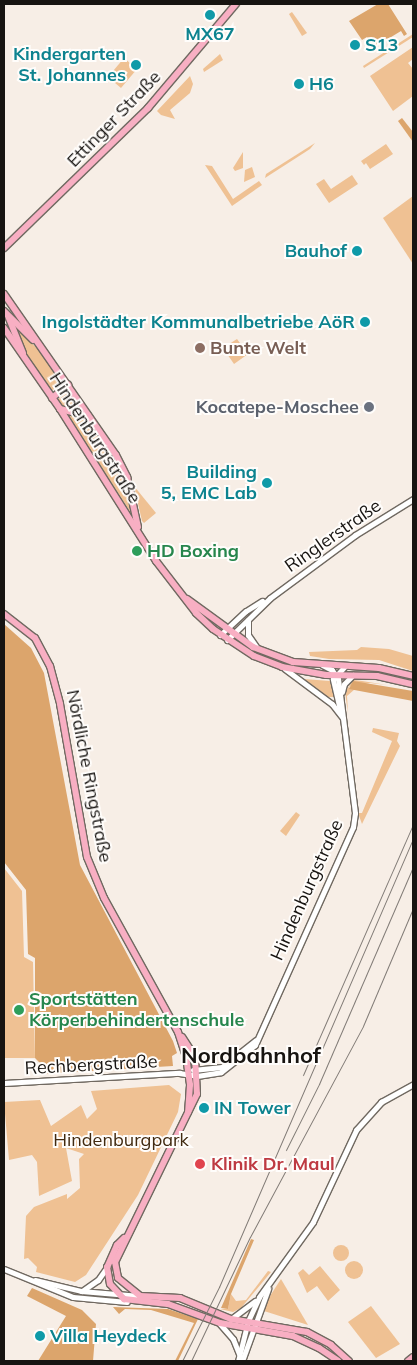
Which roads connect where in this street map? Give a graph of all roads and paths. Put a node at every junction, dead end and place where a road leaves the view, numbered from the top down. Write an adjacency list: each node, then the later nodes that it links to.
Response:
1 (236, 4): 2 (main road, Ettinger Straße)
2 (4, 248)
3 (4, 294): 6 (main road, Hindenburgstraße)
4 (6, 313): 6 (main road, Hindenburgstraße); 7 (main road, Hindenburgstraße)
5 (4, 328): 7 (main road, Hindenburgstraße)
6 (39, 344): 8 (main road, Hindenburgstraße)
7 (26, 361): 9 (main road, Hindenburgstraße)
8 (68, 386): 9 (main road); 11 (main road, Hindenburgstraße)
9 (52, 398): 10 (main road, Hindenburgstraße)
10 (60, 410): 11 (main road); 13 (main road, Hindenburgstraße)
11 (88, 416): 13 (main road, Hindenburgstraße)
12 (413, 499): 15 (street, Ringlerstraße)
13 (138, 531): 14 (main road, Hindenburgstraße)
14 (186, 598): 18 (main road, Hindenburgstraße); 20 (main road, Hindenburgstraße)
15 (270, 598): 17 (street, Ringlerstraße); 18 (street, Ringlerstraße)
16 (4, 614): 32 (main road, Nördliche Ringstraße)
17 (251, 615): 19 (street, Ringlerstraße); 22 (street)
18 (226, 629): 19 (main road, Hindenburgstraße); 20 (street, Ringlerstraße)
19 (233, 634): 21 (street, Ringlerstraße); 22 (main road, Hindenburgstraße)
20 (220, 635): 21 (main road, Hindenburgstraße)
21 (227, 640): 25 (main road, Hindenburgstraße)
22 (259, 650): 23 (main road, Hindenburgstraße)
23 (322, 666): 24 (main road, Hindenburgstraße); 26 (street, Hindenburgstraße)
24 (346, 666): 26 (street); 28 (main road, Hindenburgstraße)
25 (282, 667): 26 (main road, Hindenburgstraße); 31 (street, Hindenburgstraße)
26 (336, 674): 27 (main road, Hindenburgstraße); 30 (street, Hindenburgstraße); 31 (street, Hindenburgstraße)
27 (354, 674): 29 (main road, Hindenburgstraße); 30 (street)
28 (413, 676)
29 (413, 684)
30 (341, 698): 31 (street, Hindenburgstraße)
31 (343, 718): 34 (street, Hindenburgstraße)
32 (178, 1032): 33 (main road, Nördliche Ringstraße); 34 (main road, Nördliche Ringstraße)
33 (189, 1073): 34 (street, Hindenburgstraße); 35 (street, Rechbergstraße); 37 (main road, Nördliche Ringstraße)
34 (197, 1073): 37 (main road)
35 (4, 1083)
36 (413, 1084): 43 (street)
37 (188, 1112): 38 (main road)
38 (126, 1236): 39 (main road); 41 (main road)
39 (107, 1268): 44 (main road); 45 (street)
40 (4, 1269): 42 (street)
41 (118, 1278): 44 (main road); 48 (main road)
42 (30, 1279): 45 (street); 50 (street)
43 (269, 1286): 49 (street); 53 (street)
44 (113, 1289): 46 (street); 47 (main road)
45 (81, 1291): 46 (street)
46 (109, 1295): 47 (street); 50 (street)
47 (119, 1296): 48 (street); 51 (main road)
48 (140, 1296): 52 (main road)
49 (259, 1297): 52 (street); 53 (street)
50 (105, 1301): 51 (street)
51 (133, 1302): 54 (main road)
52 (231, 1318): 53 (main road)
53 (251, 1322): 55 (street); 60 (main road)
54 (220, 1323): 55 (main road); 57 (street)
55 (249, 1329): 57 (street); 58 (street); 59 (main road)
56 (413, 1357): 61 (main road)
57 (238, 1358)
58 (242, 1361)
59 (338, 1361)
60 (350, 1361)
61 (408, 1361)

